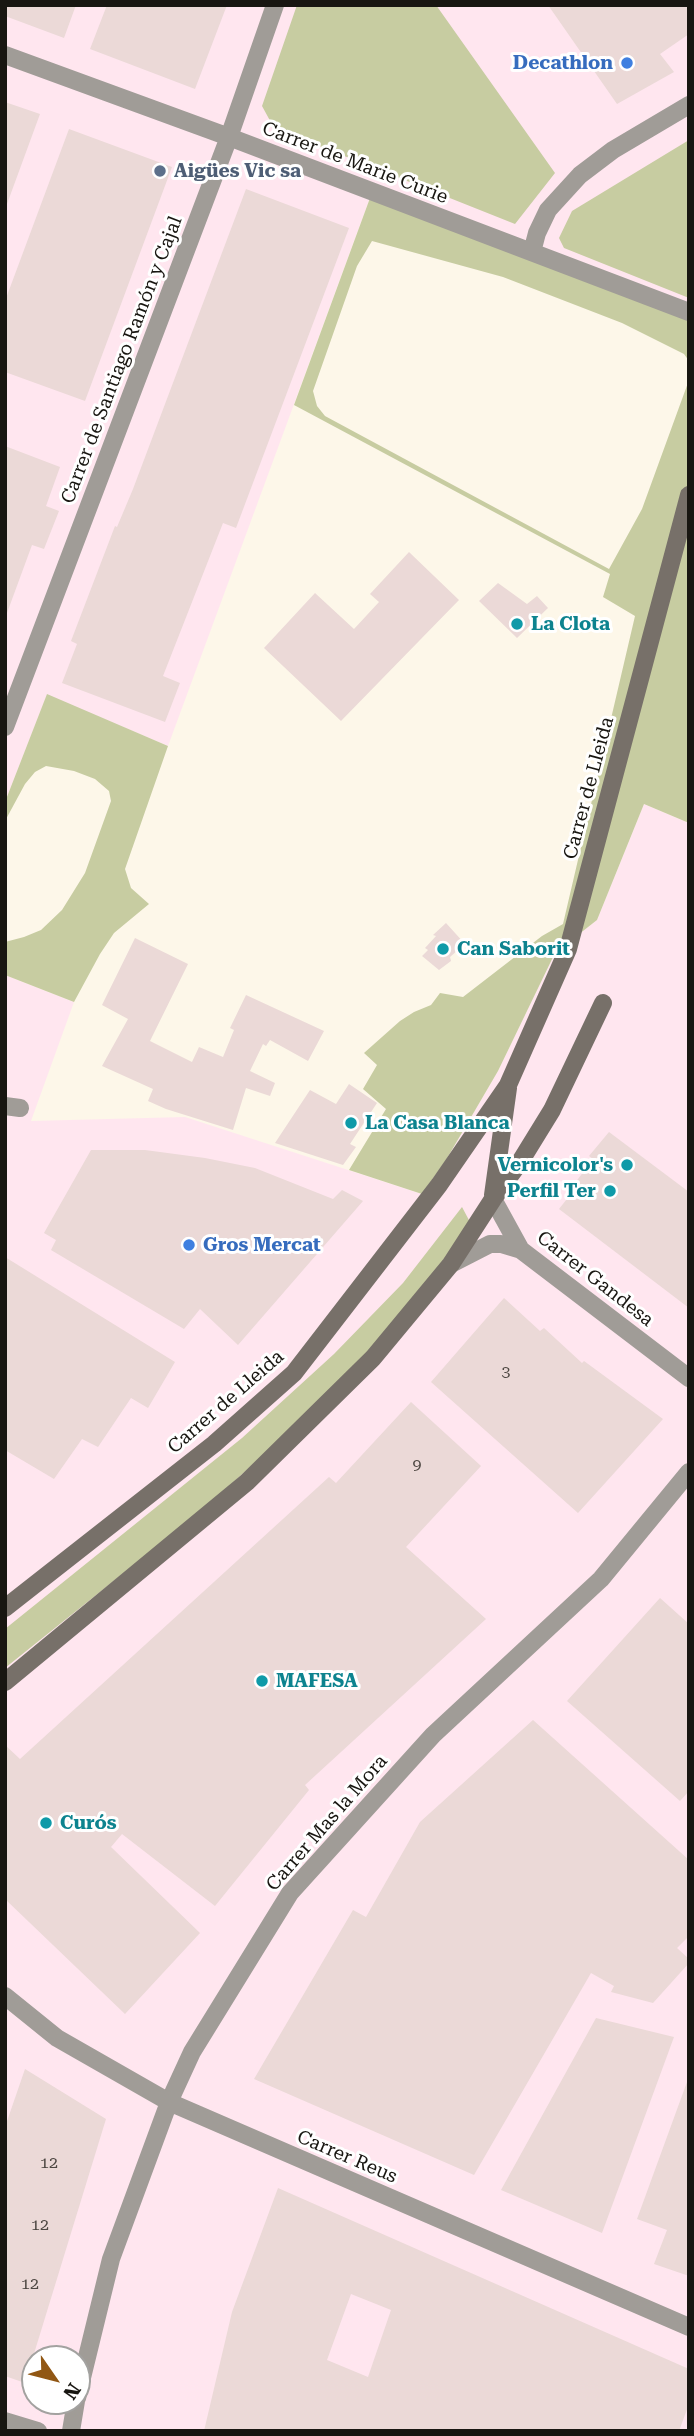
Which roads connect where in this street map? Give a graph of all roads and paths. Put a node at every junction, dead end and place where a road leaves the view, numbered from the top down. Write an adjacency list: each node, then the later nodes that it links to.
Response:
1 (275, 5): 4 (street, Carrer de Santiago Ramón y Cajal)
2 (5, 55): 4 (street, Carrer de Marie Curie)
3 (689, 106): 5 (street)
4 (229, 137): 5 (street, Carrer de Marie Curie); 8 (street, Carrer de Santiago Ramón y Cajal)
5 (532, 252): 6 (street, Carrer de Marie Curie)
6 (689, 312)
7 (689, 495): 10 (street, Carrer de Lleida)
8 (5, 727)
9 (603, 1003): 11 (street, Carrer de Lleida)
10 (508, 1085): 11 (street, Carrer de Lleida); 16 (street, Carrer de Lleida)
11 (493, 1199): 12 (street, Carrer Gandesa); 13 (street, Carrer de Lleida)
12 (521, 1250): 13 (street); 14 (street, Carrer Gandesa)
13 (451, 1264): 17 (street, Carrer de Lleida)
14 (689, 1378)
15 (689, 1472): 19 (street, Carrer Mas la Mora)
16 (5, 1608)
17 (5, 1682)
18 (5, 1996): 19 (street, Carrer Reus)
19 (169, 2102): 20 (street, Carrer Reus); 21 (street, Carrer Mas la Mora)
20 (689, 2327)
21 (90, 2345)
22 (5, 2421): 23 (street)
23 (38, 2431)

